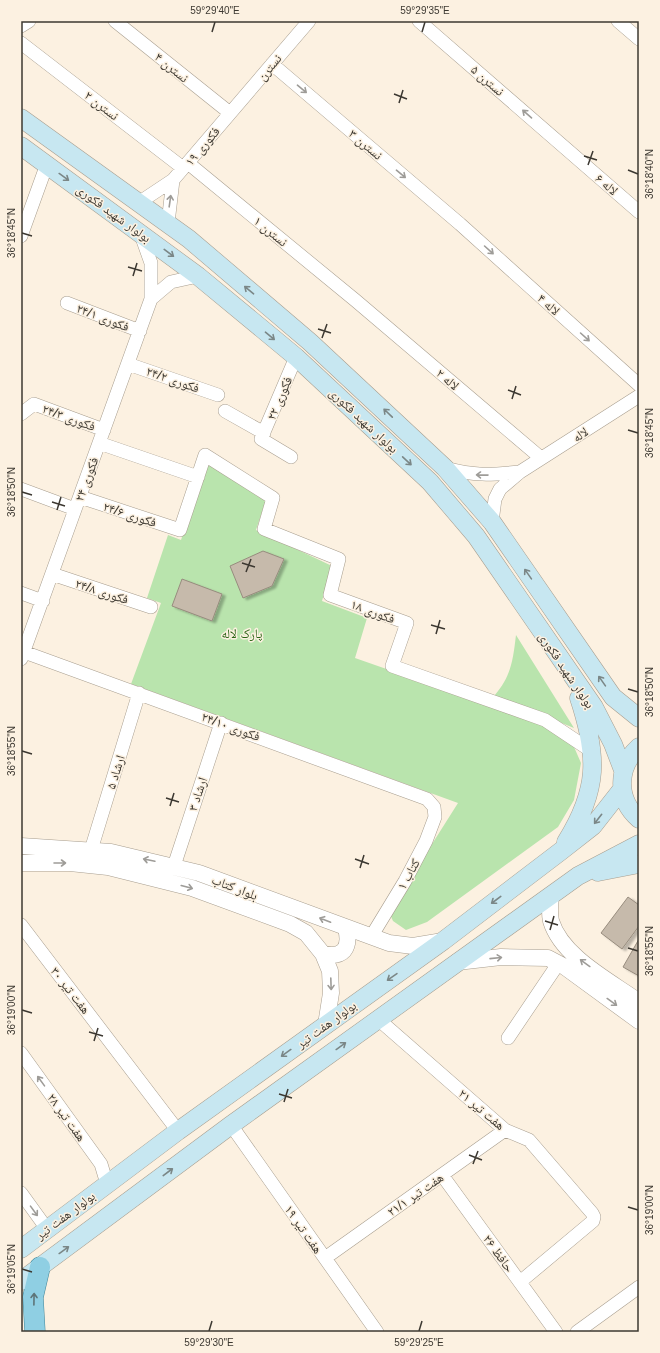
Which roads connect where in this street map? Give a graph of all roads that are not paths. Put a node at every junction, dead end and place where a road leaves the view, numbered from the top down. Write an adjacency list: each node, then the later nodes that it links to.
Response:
1 (29, 21): 6 (street)
2 (115, 21): 10 (street, نسترن ۴)
3 (308, 21): 9 (street, نسترن)
4 (419, 21): 12 (street, نسترن ۵, one-way to 4)
5 (618, 21): 7 (street)
6 (21, 26)
7 (639, 39)
8 (21, 43): 15 (street, نسترن ۲)
9 (272, 64): 10 (street, نسترن); 20 (street, نسترن ۳, one-way to 20)
10 (230, 113): 15 (street, فکوری ۱۹)
11 (21, 118): 17 (main road, بولوار شهید فکوری)
12 (557, 140): 18 (street, لاله ۶)
13 (21, 146): 14 (main road, بولوار شهید فکوری)
14 (47, 164): 21 (main road, بولوار شهید فکوری, one-way to 21); 22 (street)
15 (185, 166): 16 (street, فکوری ۱۹); 25 (street, نسترن ۱)
16 (174, 180): 17 (street); 19 (street, one-way to 16)
17 (140, 202): 19 (main road, بولوار شهید فکوری)
18 (639, 212)
19 (168, 223): 40 (main road, بولوار شهید فکوری, one-way to 19)
20 (460, 224): 30 (street, لاله ۴, one-way to 30)
21 (139, 231): 23 (main road, بولوار شهید فکوری, one-way to 23); 24 (street)
22 (21, 236)
23 (198, 276): 24 (street); 28 (main road, بولوار شهید فکوری, one-way to 28)
24 (151, 299): 27 (street, فکوری ۲۴)
25 (355, 300): 39 (street, لاله ۲)
26 (66, 303): 27 (street, فکوری ۲۴/۱)
27 (140, 331): 29 (street, فکوری ۲۴)
28 (296, 357): 36 (street, فکوری ۲۲); 51 (main road, بولوار شهید فکوری, one-way to 51)
29 (128, 364): 31 (street, فکوری ۲۴/۲); 35 (street, فکوری ۲۴)
30 (639, 385)
31 (218, 395)
32 (639, 396): 39 (street, لاله)
33 (225, 411): 36 (street)
34 (21, 414): 35 (street, فکوری ۲۴/۳)
35 (104, 430): 37 (street, فکوری ۲۴)
36 (263, 436): 38 (street)
37 (99, 443): 42 (street); 44 (street, فکوری ۲۴)
38 (291, 457)
39 (541, 458): 41 (street, لاله)
40 (445, 468): 41 (street, لاله, one-way to 40); 45 (main road, بولوار شهید فکوری)
41 (520, 472): 45 (street, لاله)
42 (198, 477): 44 (street, فکوری ۲۴/۶); 58 (street, فکوری ١٨)
43 (21, 489): 44 (street, فکوری ۲۴/۶)
44 (78, 503): 46 (street, فکوری ۲۴)
45 (492, 522): 53 (main road, بولوار شهید فکوری, one-way to 45)
46 (52, 574): 48 (street, فکوری ۲۴); 49 (street, فکوری ۲۴/۸)
47 (21, 593): 48 (street)
48 (42, 600): 50 (street, فکوری ۲۴)
49 (151, 607)
50 (22, 656): 52 (street, فکوری ۲۴/۱۰)
51 (571, 674): 54 (main road, بولوار شهید فکوری); 58 (main road)
52 (139, 693): 56 (street, فکوری ۲۴/۱۰); 65 (street, ارشاد ۵)
53 (613, 697): 54 (main road); 55 (main road, بولوار شهید فکوری)
54 (594, 707): 59 (main road, بولوار شهید فکوری)
55 (639, 718)
56 (221, 723): 61 (street, فکوری ۲۴/۱۰); 69 (street, ارشاد ۳)
57 (639, 747): 59 (main road)
58 (593, 752): 66 (main road)
59 (623, 770): 60 (main road)
60 (622, 788): 62 (main road); 66 (main road, بولوار هفت تیر, one-way to 66)
61 (434, 807): 74 (street, کتاب ۱)
62 (639, 819)
63 (639, 844): 70 (main road, بولوار هفت تیر)
64 (21, 846): 65 (street, بلوار کتاب)
65 (91, 850): 69 (street, بلوار کتاب, one-way to 65)
66 (561, 851): 75 (main road, بولوار هفت تیر, one-way to 75)
67 (21, 863): 77 (street, بلوار کتاب, one-way to 77)
68 (639, 864): 70 (main road)
69 (174, 866): 73 (street, بلوار کتاب, one-way to 69)
70 (578, 876): 71 (main road, بولوار هفت تیر)
71 (551, 896): 76 (street); 79 (main road, بولوار هفت تیر)
72 (21, 925): 88 (street, هفت تیر ۳۰)
73 (346, 928): 74 (street, بلوار کتاب); 77 (street)
74 (371, 937): 75 (street, بلوار کتاب)
75 (443, 941): 83 (main road, بولوار هفت تیر, one-way to 83)
76 (562, 942): 78 (street); 80 (street, one-way to 76)
77 (322, 954): 83 (street, بلوار کتاب, one-way to 83)
78 (553, 961): 79 (street, one-way to 78); 82 (street, one-way to 82); 84 (street)
79 (457, 962): 81 (main road, بولوار هفت تیر)
80 (639, 1002)
81 (378, 1019): 86 (main road, بولوار هفت تیر, one-way to 81); 87 (street, هفت تیر ۲۱)
82 (639, 1021)
83 (326, 1025): 88 (main road, بولوار هفت تیر, one-way to 88)
84 (508, 1038)
85 (21, 1053): 90 (street, هفت تیر ۲۸, one-way to 85)
86 (231, 1125): 94 (street, هفت تیر ۱۹); 95 (main road, بولوار هفت تیر, one-way to 86)
87 (505, 1130): 89 (street, هفت تیر ۲۱/۱); 97 (street, هفت تیر ۲۱)
88 (178, 1131): 90 (main road, بولوار هفت تیر)
89 (442, 1174): 94 (street, هفت تیر ۲۱/۱); 97 (street, حافظ ۲۶)
90 (107, 1184): 92 (main road, بولوار هفت تیر)
91 (21, 1193): 92 (street, one-way to 92)
92 (47, 1229): 93 (main road, بولوار هفت تیر)
93 (21, 1249)
94 (325, 1258): 102 (street, هفت تیر ۱۹)
95 (40, 1267): 96 (main road, بولوار هفت تیر); 101 (main road, one-way to 95)
96 (21, 1281)
97 (520, 1282): 103 (street, حافظ ۲۶)
98 (639, 1287): 104 (street)
99 (21, 1325): 100 (main road)
100 (26, 1332)
101 (35, 1332)
102 (377, 1332)
103 (556, 1332)
104 (577, 1332)

